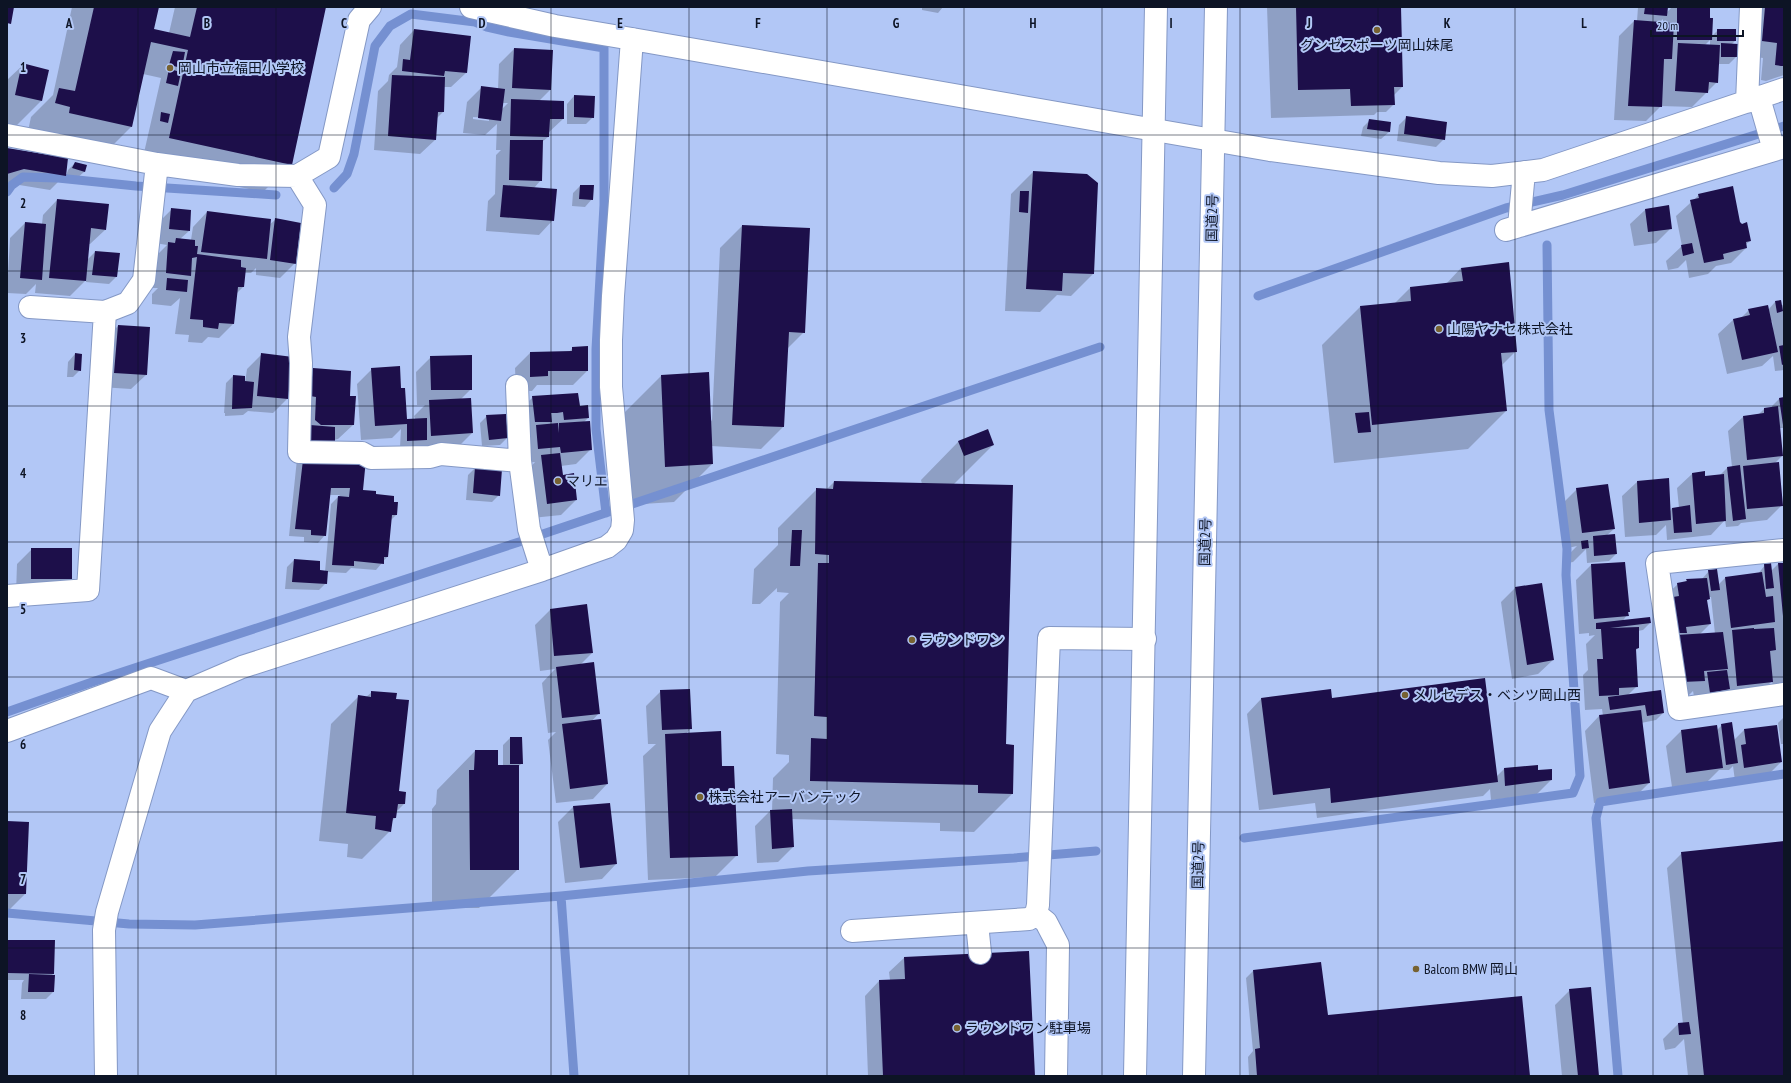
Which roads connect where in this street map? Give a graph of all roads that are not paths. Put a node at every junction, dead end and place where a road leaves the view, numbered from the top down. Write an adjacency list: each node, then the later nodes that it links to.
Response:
1 (370, 7): 13 (main road)
2 (471, 7): 6 (main road)
3 (1156, 7): 9 (main road)
4 (1216, 7): 11 (main road, 国道2号)
5 (1751, 7): 8 (main road)
6 (632, 39): 9 (main road); 21 (main road)
7 (1784, 89): 8 (main road)
8 (1753, 100): 12 (main road); 15 (main road)
9 (1154, 131): 11 (main road); 23 (main road)
10 (7, 135): 14 (main road)
11 (1214, 141): 15 (main road); 34 (main road, 国道2号)
12 (1776, 146): 15 (main road)
13 (297, 176): 14 (main road); 19 (main road)
14 (155, 179): 17 (main road)
15 (1523, 182)
16 (30, 307): 17 (main road)
17 (105, 312): 22 (main road)
18 (517, 386): 19 (main road)
19 (520, 462): 21 (main road)
20 (1784, 550): 25 (main road)
21 (542, 570): 24 (main road)
22 (7, 596)
23 (1145, 639): 27 (main road); 33 (main road)
24 (186, 691): 26 (main road); 31 (main road)
25 (1784, 694)
26 (7, 731)
27 (1036, 914): 28 (main road); 32 (main road)
28 (977, 923): 29 (main road); 30 (main road)
29 (852, 931)
30 (980, 953)
31 (106, 1076)
32 (1056, 1076)
33 (1135, 1076)
34 (1194, 1076)

